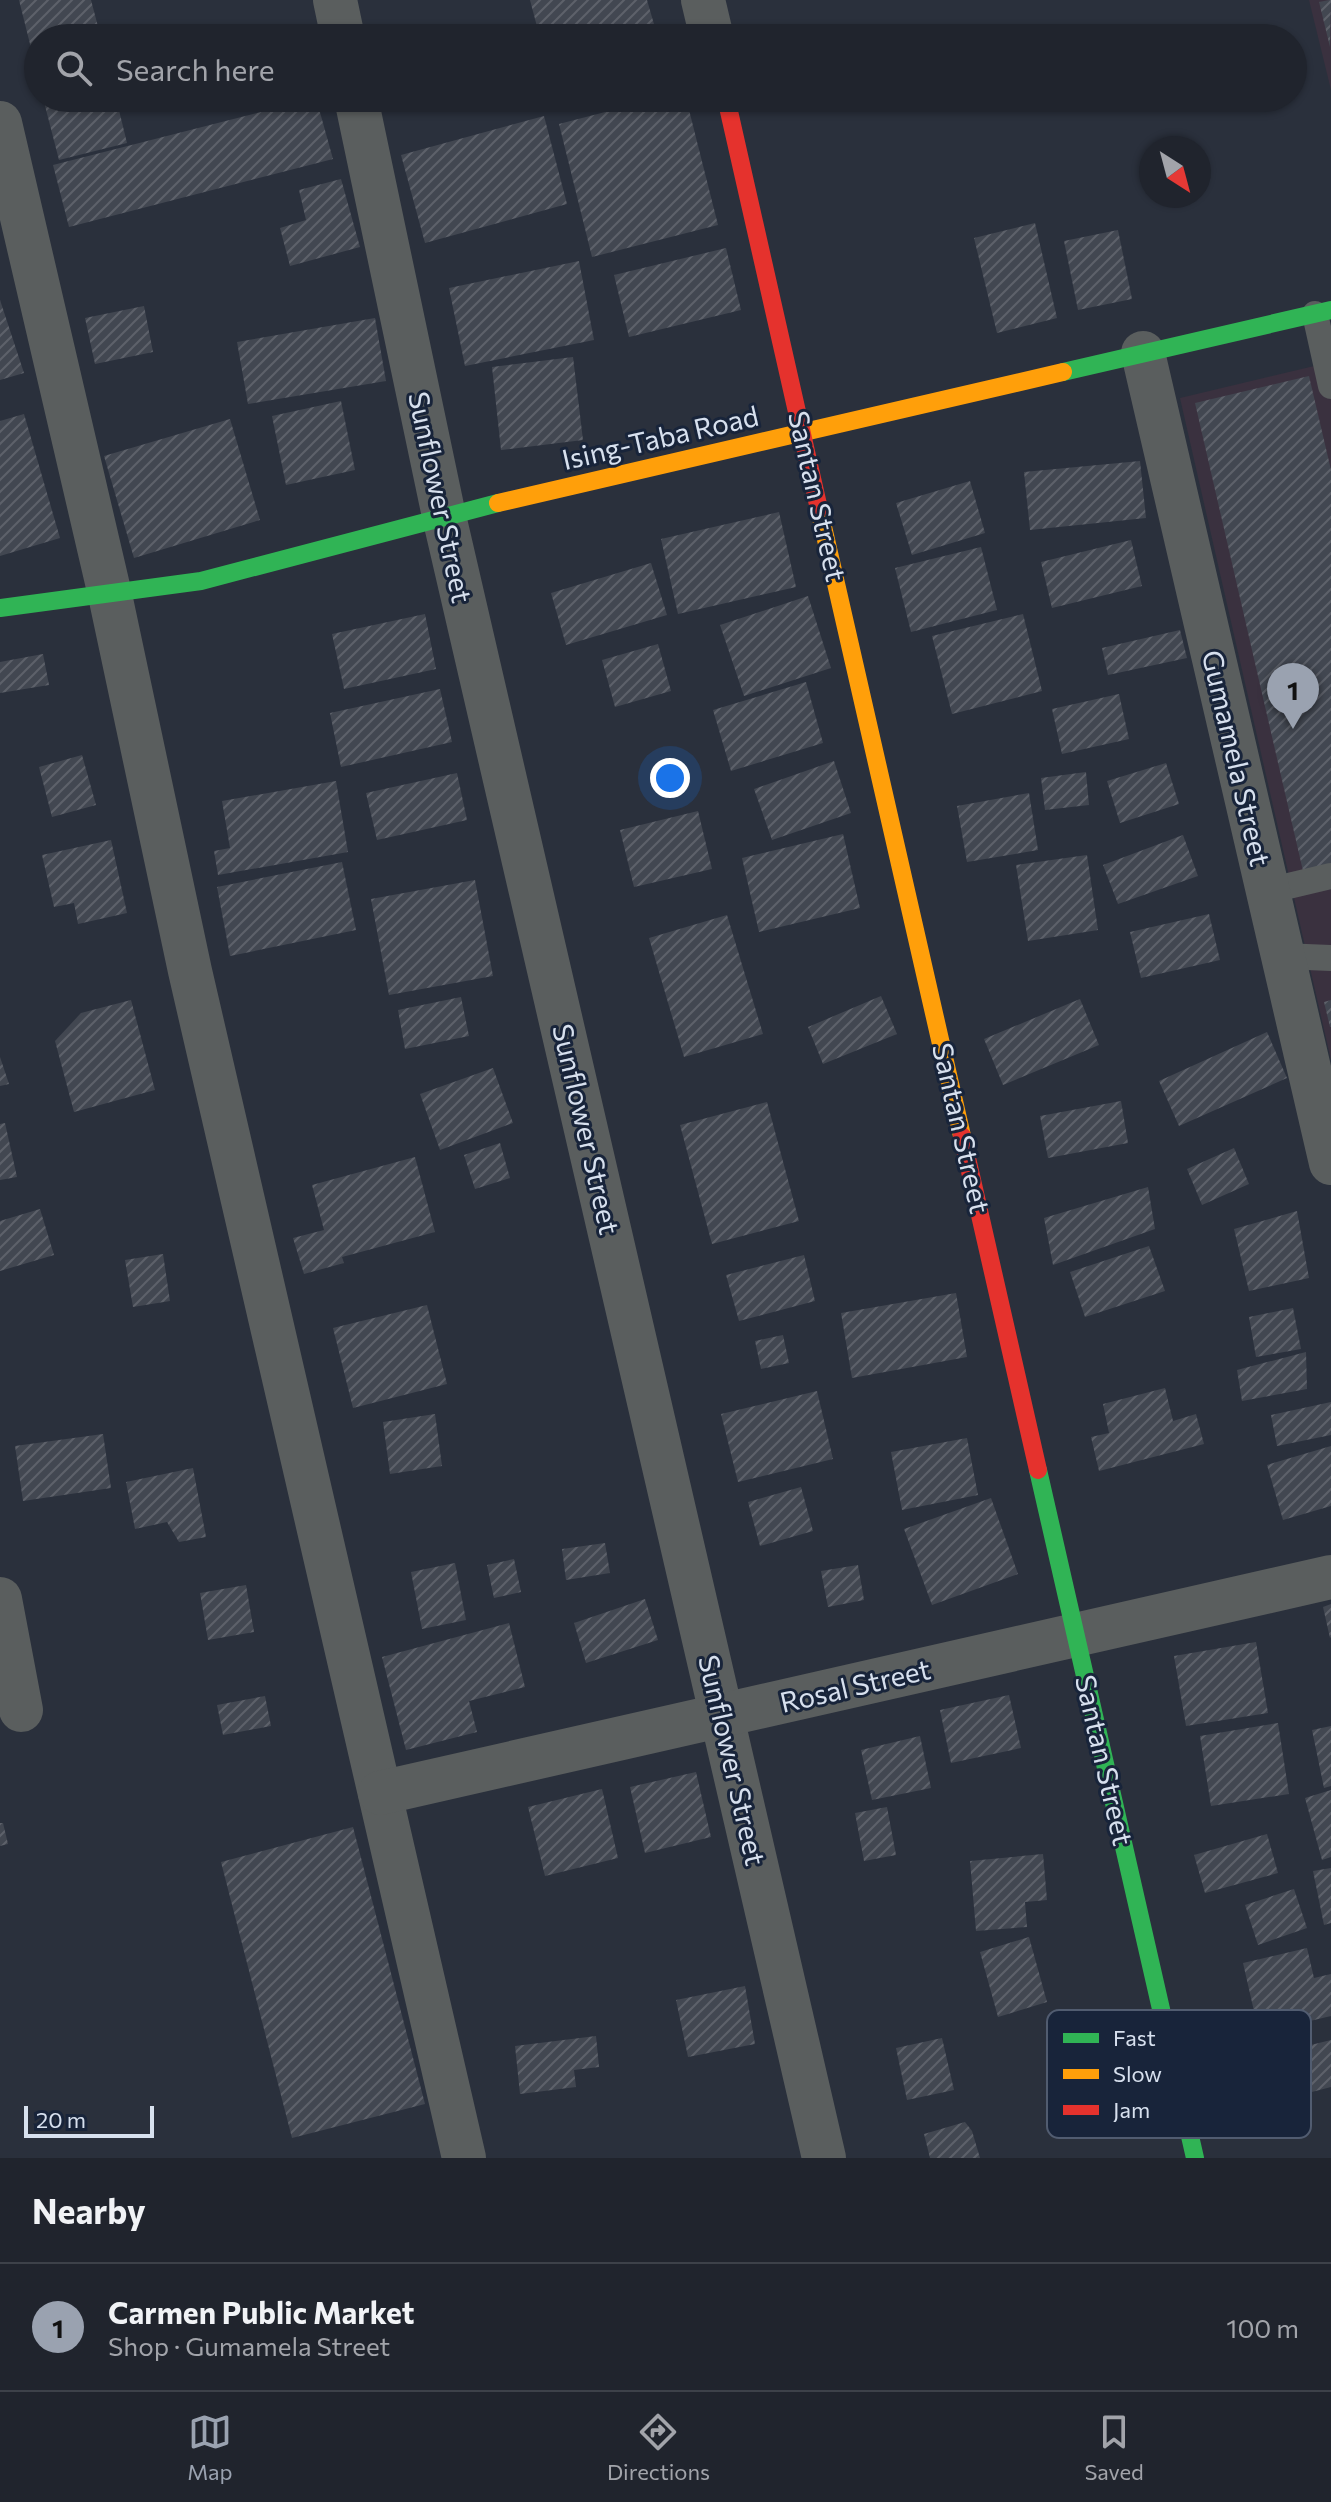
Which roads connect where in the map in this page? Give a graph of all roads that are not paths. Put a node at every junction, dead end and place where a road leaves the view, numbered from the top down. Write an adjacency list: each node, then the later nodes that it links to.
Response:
1 (335, 0): 3 (street)
2 (703, 0): 4 (street)
3 (340, 24)
4 (709, 24)
5 (359, 112): 12 (street, Sunflower Street)
6 (729, 112): 11 (street, Santan Street)
7 (0, 123): 13 (street)
8 (1323, 312): 9 (street, Ising-Taba Road); 10 (lane)
9 (1143, 353): 11 (street, Ising-Taba Road); 16 (street, Gumamela Street)
10 (1331, 386)
11 (803, 432): 12 (street, Ising-Taba Road); 22 (street, Santan Street)
12 (444, 516): 13 (street, Ising-Taba Road); 24 (street, Sunflower Street)
13 (110, 595): 14 (street, Ising-Taba Road); 25 (street)
14 (0, 608)
15 (1331, 876): 16 (lane)
16 (1267, 891): 17 (street, Gumamela Street)
17 (1282, 956): 18 (lane); 19 (street, Gumamela Street)
18 (1331, 958)
19 (1331, 1163)
20 (1331, 1577): 22 (street, Rosal Street)
21 (0, 1599): 23 (street)
22 (1077, 1634): 24 (street, Rosal Street); 26 (street, Santan Street)
23 (21, 1710)
24 (723, 1715): 25 (street, Rosal Street); 29 (street, Sunflower Street)
25 (380, 1793): 28 (street)
26 (1162, 2010)
27 (1190, 2138): 30 (street, Santan Street)
28 (464, 2158)
29 (824, 2158)
30 (1195, 2158)

